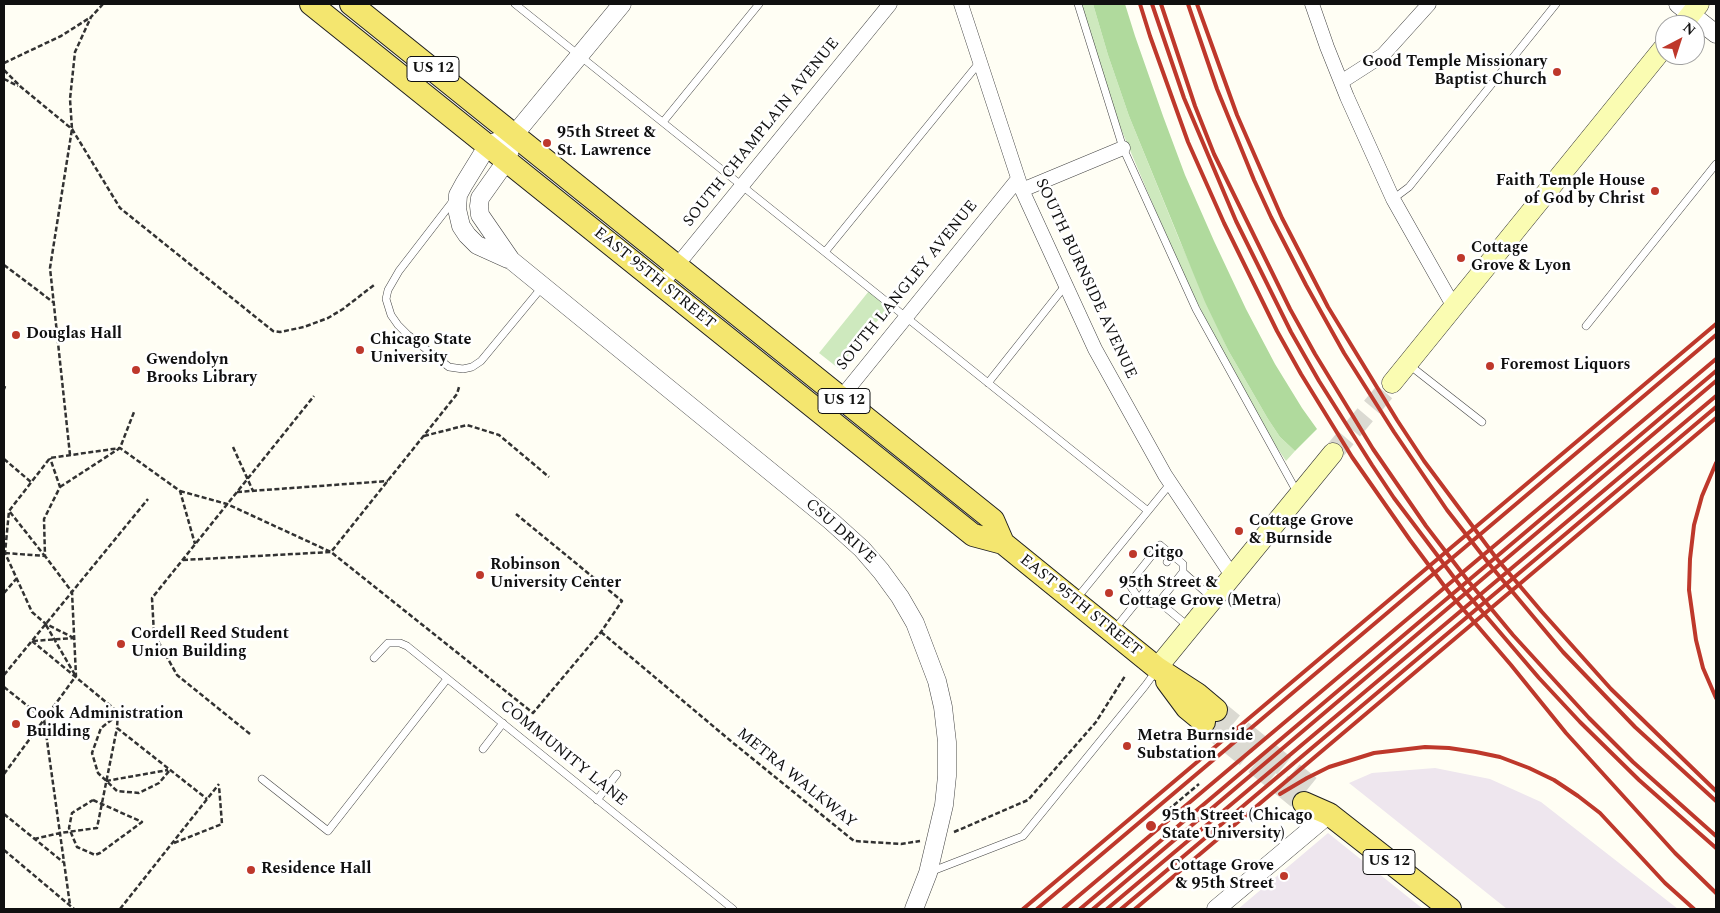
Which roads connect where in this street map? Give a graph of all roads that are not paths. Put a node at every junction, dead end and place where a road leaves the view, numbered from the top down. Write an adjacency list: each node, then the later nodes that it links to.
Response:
1 (311, 4): 13 (main road, EAST 95TH STREET / US 12)
2 (353, 4): 13 (street); 20 (main road, EAST 95TH STREET / US 12)
3 (515, 4): 15 (lane)
4 (622, 4): 15 (street)
5 (759, 4): 19 (lane)
6 (890, 4): 26 (street, SOUTH CHAMPLAIN AVENUE)
7 (961, 4): 17 (street, SOUTH BURNSIDE AVENUE)
8 (1078, 4): 22 (lane)
9 (1312, 4): 18 (street)
10 (1556, 4): 28 (lane)
11 (1426, 5): 18 (street)
12 (1688, 12): 14 (street)
13 (338, 25): 21 (main road, EAST 95TH STREET / US 12)
14 (1716, 34)
15 (580, 56): 19 (lane); 20 (street)
16 (1655, 58): 35 (main road)
17 (979, 63): 25 (street, SOUTH BURNSIDE AVENUE); 29 (lane)
18 (1341, 82): 28 (street)
19 (663, 122): 26 (lane)
20 (514, 135): 21 (street); 23 (street); 31 (main road, EAST 95TH STREET / US 12)
21 (488, 145): 23 (main road, EAST 95TH STREET / US 12); 27 (street)
22 (1123, 148): 25 (street, SOUTH LANGLEY AVENUE); 46 (lane)
23 (507, 160): 30 (street); 32 (main road, EAST 95TH STREET / US 12)
24 (1716, 164): 37 (lane)
25 (1020, 184): 34 (street, SOUTH BURNSIDE AVENUE); 36 (street, SOUTH LANGLEY AVENUE)
26 (742, 185): 29 (lane); 31 (street, SOUTH CHAMPLAIN AVENUE)
27 (458, 195): 30 (street); 33 (lane)
28 (1393, 199): 35 (street)
29 (825, 252): 36 (lane)
30 (511, 260): 33 (street, CSU DRIVE)
31 (677, 265): 32 (street, SOUTH CHAMPLAIN AVENUE); 41 (main road, EAST 95TH STREET / US 12)
32 (662, 285): 42 (main road, EAST 95TH STREET / US 12)
33 (543, 286): 71 (street, CSU DRIVE)
34 (1065, 286): 39 (lane); 45 (street, SOUTH BURNSIDE AVENUE)
35 (1454, 308): 38 (main road)
36 (906, 316): 39 (lane); 41 (street, SOUTH LANGLEY AVENUE)
37 (1586, 326)
38 (1408, 364): 40 (main road); 43 (lane)
39 (988, 383): 47 (lane)
40 (1392, 383)
41 (841, 398): 42 (street, SOUTH LANGLEY AVENUE); 48 (main road, EAST 95TH STREET / US 12)
42 (826, 416): 48 (main road, EAST 95TH STREET / US 12)
43 (1482, 422)
44 (1333, 453): 46 (main road)
45 (1170, 484): 47 (lane); 52 (street, SOUTH BURNSIDE AVENUE)
46 (1299, 496): 52 (main road)
47 (1148, 511): 56 (lane)
48 (1003, 543): 56 (main road, EAST 95TH STREET / US 12)
49 (1172, 555): 50 (lane); 51 (lane); 54 (lane)
50 (1167, 562)
51 (1183, 572): 55 (lane); 57 (lane)
52 (1233, 577): 55 (main road)
53 (1146, 589): 54 (lane)
54 (1138, 599): 57 (lane); 59 (lane)
55 (1214, 600): 58 (main road)
56 (1074, 601): 59 (main road, EAST 95TH STREET / US 12)
57 (1159, 602): 58 (lane)
58 (1191, 628): 61 (main road)
59 (1112, 632): 61 (main road, EAST 95TH STREET / US 12)
60 (374, 658): 62 (lane, COMMUNITY LANE)
61 (1157, 668): 63 (main road, EAST 95TH STREET / US 12); 71 (lane)
62 (447, 679): 64 (lane, COMMUNITY LANE); 67 (lane)
63 (1210, 716)
64 (503, 723): 65 (lane); 69 (lane, COMMUNITY LANE)
65 (483, 749)
66 (617, 774): 69 (lane)
67 (262, 779)
68 (1309, 797): 70 (main road, US 12)
69 (597, 800): 72 (lane, COMMUNITY LANE)
70 (1329, 814): 74 (street); 75 (main road, US 12)
71 (928, 873): 73 (street, CSU DRIVE)
72 (733, 909)
73 (914, 909)
74 (1216, 909)
75 (1450, 909)

